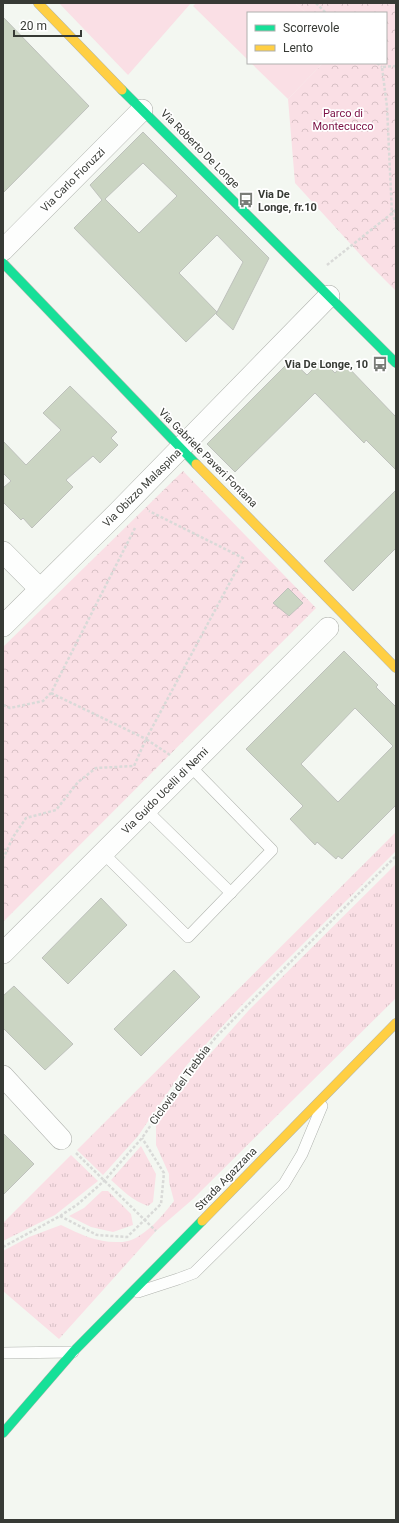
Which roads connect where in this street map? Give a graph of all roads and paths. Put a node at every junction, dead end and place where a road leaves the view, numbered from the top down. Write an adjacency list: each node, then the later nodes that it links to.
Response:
1 (38, 3): 7 (street, Via Roberto De Longe)
2 (316, 3): 3 (path)
3 (325, 12)
4 (379, 64): 6 (path)
5 (396, 66): 6 (path)
6 (382, 67): 9 (path)
7 (142, 110): 11 (street, Via Carlo Fioruzzi); 13 (street, Via Roberto De Longe)
8 (396, 210): 9 (path)
9 (392, 214): 10 (path); 13 (path)
10 (396, 223)
11 (3, 250)
12 (3, 263): 16 (street, Via Gabriele Paveri Fontana)
13 (311, 277): 14 (street, Via Roberto De Longe)
14 (329, 296): 15 (street, Via Roberto De Longe); 16 (street, Via Obizzo Malaspina)
15 (396, 363)
16 (181, 448): 20 (street, Via Obizzo Malaspina); 23 (street, Via Gabriele Paveri Fontana)
17 (145, 509): 26 (path)
18 (138, 523): 24 (path)
19 (3, 552): 20 (street)
20 (40, 589): 21 (street, Via Obizzo Malaspina)
21 (3, 626)
22 (328, 628): 28 (street, Via Guido Ucelli di Nemi)
23 (396, 668)
24 (50, 693): 25 (path); 26 (path)
25 (3, 705)
26 (146, 740): 27 (path); 32 (path)
27 (170, 755)
28 (190, 766): 29 (street, Via Guido Ucelli di Nemi); 33 (lane)
29 (146, 810): 30 (street, Via Guido Ucelli di Nemi); 33 (lane)
30 (103, 853): 33 (lane); 34 (street, Via Guido Ucelli di Nemi)
31 (396, 856): 38 (path, Ciclovia del Trebbia)
32 (3, 858)
33 (231, 892)
34 (3, 953)
35 (396, 1023): 37 (street, Strada Agazzana)
36 (3, 1076): 39 (street)
37 (328, 1093): 45 (street, Strada Agazzana); 45 (lane)
38 (142, 1138): 40 (path, Ciclovia del Trebbia); 42 (path)
39 (61, 1139): 40 (path)
40 (104, 1181): 41 (path, Ciclovia del Trebbia); 42 (path)
41 (60, 1216): 42 (path); 44 (path, Ciclovia del Trebbia)
42 (144, 1220): 43 (path)
43 (156, 1231)
44 (3, 1246)
45 (128, 1294): 46 (street, Strada Agazzana)
46 (73, 1352): 47 (lane); 48 (street, Strada Agazzana); 49 (street, Strada Agazzana)
47 (3, 1353)
48 (18, 1402)
49 (3, 1433)

